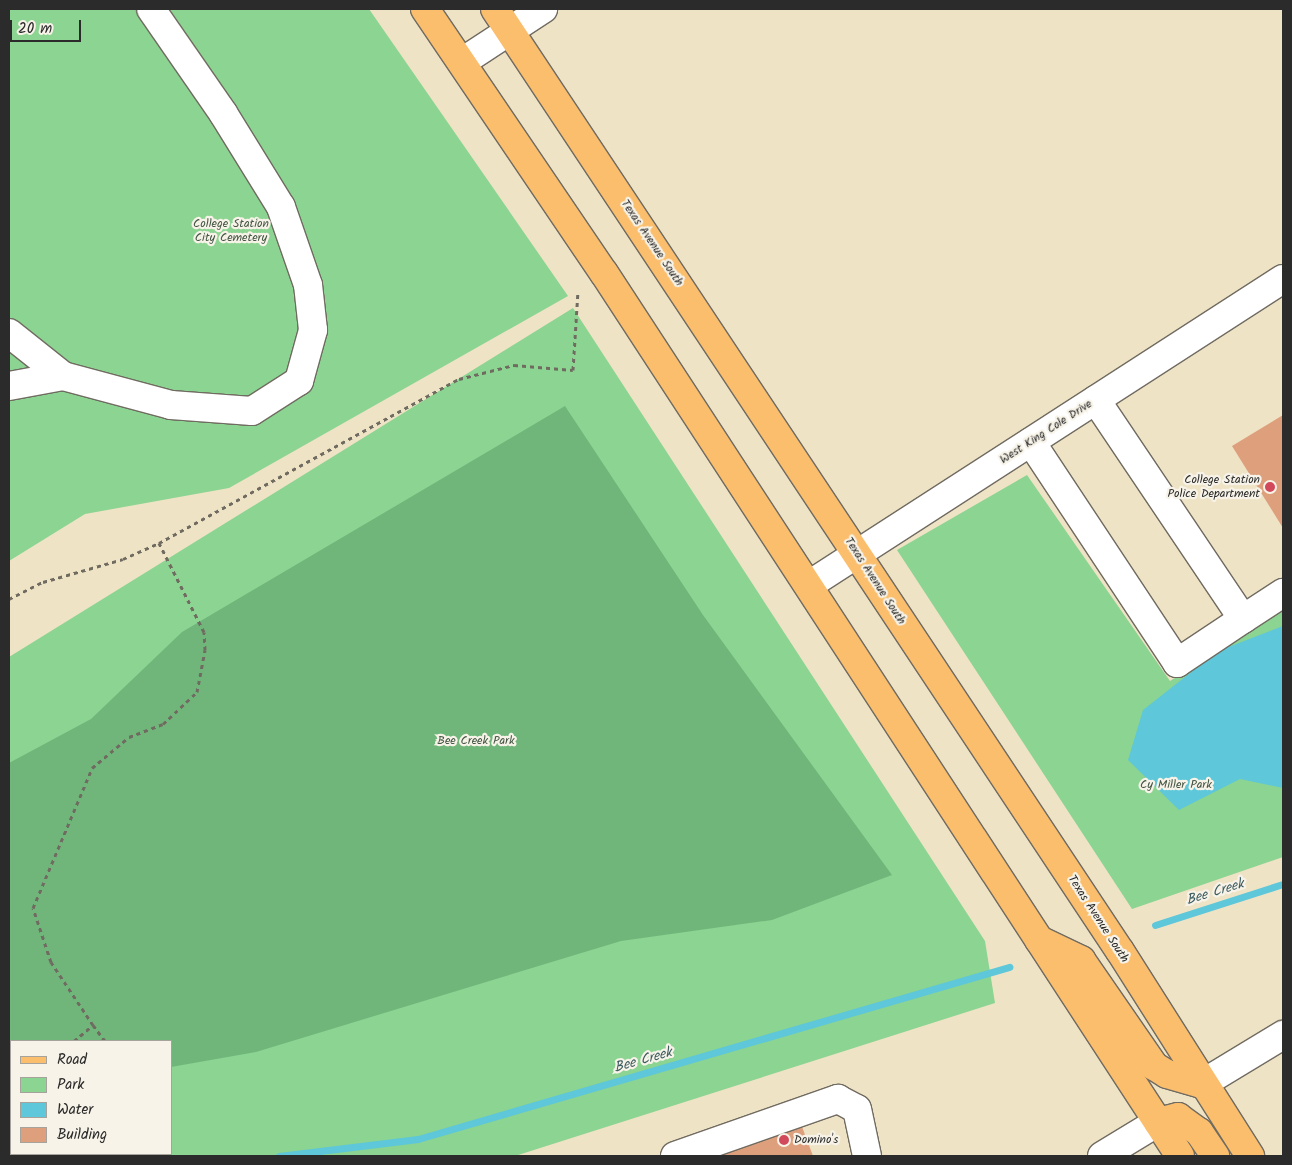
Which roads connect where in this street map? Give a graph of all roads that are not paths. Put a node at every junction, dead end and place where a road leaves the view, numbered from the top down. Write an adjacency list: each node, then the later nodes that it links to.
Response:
1 (151, 9): 9 (street)
2 (425, 9): 6 (main road)
3 (495, 9): 5 (main road, Texas Avenue South)
4 (543, 9): 5 (street)
5 (510, 31): 6 (street); 13 (main road, Texas Avenue South)
6 (462, 62): 14 (main road)
7 (1283, 279): 11 (street, West King Cole Drive)
8 (9, 333): 9 (street)
9 (63, 376): 10 (street)
10 (9, 386)
11 (1096, 400): 12 (street, West King Cole Drive); 16 (street)
12 (1031, 442): 13 (street, West King Cole Drive); 16 (street)
13 (857, 554): 14 (street, West King Cole Drive); 19 (main road, Texas Avenue South)
14 (809, 585): 17 (main road)
15 (1283, 593): 16 (street)
16 (1243, 619)
17 (1039, 940): 19 (main road); 20 (main road)
18 (1283, 1035): 19 (street)
19 (1202, 1084): 26 (main road, Texas Avenue South)
20 (1158, 1122): 23 (street); 24 (main road); 25 (main road)
21 (680, 1155): 22 (street)
22 (867, 1156)
23 (1102, 1156)
24 (1180, 1156)
25 (1215, 1156)
26 (1250, 1156)

